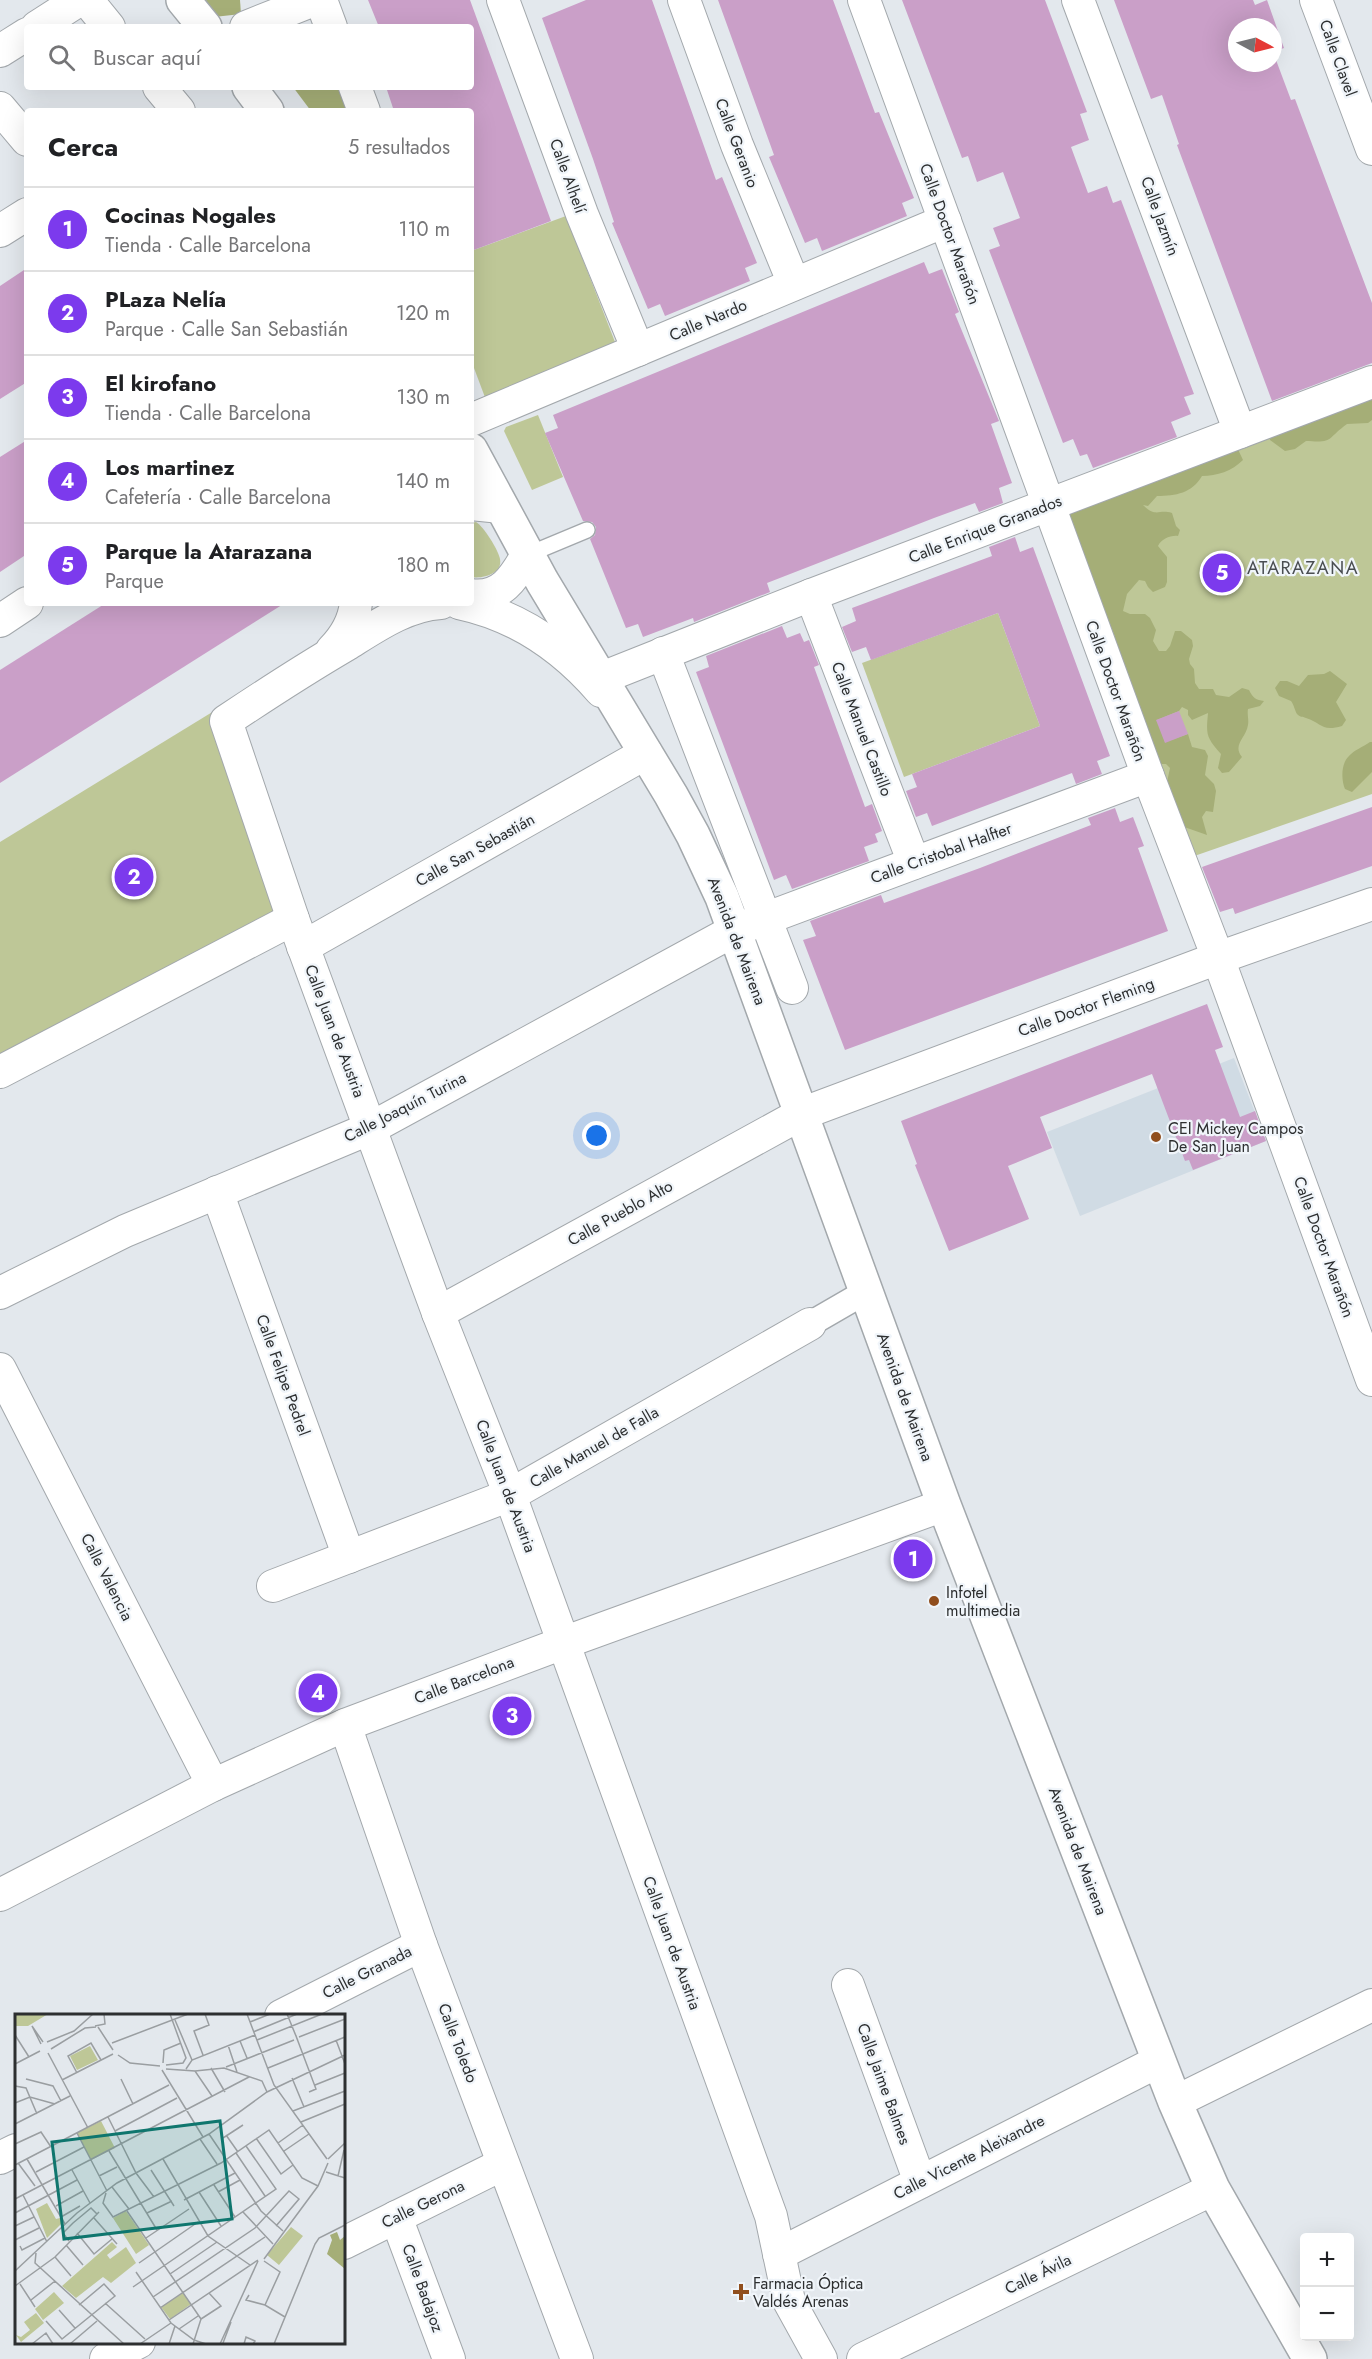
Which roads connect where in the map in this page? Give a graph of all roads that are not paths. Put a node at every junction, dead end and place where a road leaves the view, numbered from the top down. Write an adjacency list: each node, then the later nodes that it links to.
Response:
1 (79, 0): 11 (street)
2 (87, 0): 12 (street)
3 (183, 0): 13 (street)
4 (314, 0): 14 (street)
5 (321, 0): 15 (street)
6 (503, 0): 31 (street, Calle Alhelí)
7 (684, 0): 30 (street, Calle Geranio)
8 (864, 0): 28 (street, Calle Doctor Marañón)
9 (1078, 0): 34 (street, Calle Jazmín)
10 (1316, 0): 26 (street, Calle Clavel)
11 (42, 24)
12 (107, 24)
13 (202, 24)
14 (254, 24)
15 (331, 24)
16 (24, 36): 17 (street)
17 (0, 51)
18 (162, 90): 22 (street)
19 (251, 90): 23 (street)
20 (356, 90): 24 (street)
21 (0, 108): 25 (street)
22 (176, 108)
23 (265, 108)
24 (363, 108)
25 (24, 136)
26 (1372, 149)
27 (24, 216): 29 (street)
28 (945, 221): 30 (street, Calle Nardo); 37 (street, Calle Doctor Marañón)
29 (0, 231)
30 (794, 284): 31 (street, Calle Nardo)
31 (638, 350): 33 (street, Calle Nardo)
32 (1372, 382): 34 (street, Calle Enrique Granados)
33 (474, 419)
34 (1240, 432): 37 (street, Calle Enrique Granados)
35 (474, 461): 36 (street, Avenida de Mairena)
36 (486, 506): 39 (street, Avenida de Mairena)
37 (1048, 506): 40 (street, Calle Enrique Granados); 52 (street, Calle Doctor Marañón)
38 (587, 530): 39 (lane)
39 (527, 555): 41 (street); 49 (street, Avenida de Mairena)
40 (810, 595): 47 (street, Calle Enrique Granados); 53 (street, Calle Manuel Castillo)
41 (474, 597)
42 (474, 600): 50 (street)
43 (24, 605): 46 (street)
44 (425, 606): 48 (street)
45 (356, 610): 48 (street)
46 (0, 621)
47 (663, 653): 49 (street, Calle Enrique Granados); 55 (street)
48 (322, 658): 56 (street, Calle Juan de Austria)
49 (599, 679): 50 (street, Avenida de Mairena)
50 (621, 714): 51 (street, Avenida de Mairena)
51 (646, 753): 55 (street, Avenida de Mairena); 56 (street, Calle San Sebastián)
52 (1148, 776): 53 (street, Calle Cristobal Halfter); 57 (street, Calle Doctor Marañón)
53 (914, 863): 55 (street, Calle Cristobal Halfter)
54 (1372, 904): 57 (street, Calle Doctor Fleming)
55 (750, 924): 58 (street); 60 (street, Avenida de Mairena); 61 (street, Calle Joaquín Turina)
56 (298, 933): 59 (street, Calle San Sebastián); 61 (street, Calle Juan de Austria)
57 (1218, 958): 60 (street, Calle Doctor Fleming); 68 (street, Calle Doctor Marañón)
58 (792, 988)
59 (0, 1072)
60 (801, 1113): 63 (street, Avenida de Mairena); 65 (street, Calle Pueblo Alto)
61 (371, 1128): 62 (street, Calle Joaquín Turina); 65 (street, Calle Juan de Austria)
62 (217, 1192): 64 (street, Calle Joaquín Turina); 71 (street, Calle Felipe Pedrel)
63 (867, 1292): 66 (street, Calle Manuel de Falla); 70 (street, Avenida de Mairena)
64 (0, 1293)
65 (438, 1313): 69 (street, Calle Juan de Austria)
66 (810, 1324): 69 (street, Calle Manuel de Falla)
67 (0, 1369): 75 (street, Calle Valencia)
68 (1372, 1380)
69 (510, 1495): 71 (street, Calle Manuel de Falla); 73 (street, Calle Juan de Austria)
70 (944, 1505): 73 (street, Calle Barcelona); 81 (street, Avenida de Mairena)
71 (349, 1557): 72 (street, Calle Manuel de Falla)
72 (273, 1586)
73 (563, 1642): 74 (street, Calle Barcelona); 90 (street, Calle Juan de Austria)
74 (345, 1725): 75 (street, Calle Barcelona); 77 (street, Calle Toledo)
75 (213, 1785): 76 (street, Calle Barcelona)
76 (2, 1888)
77 (421, 1945): 80 (street, Calle Granada); 85 (street, Calle Toledo)
78 (848, 1985): 86 (street, Calle Jaime Balmes)
79 (1372, 2005): 82 (street)
80 (285, 2014)
81 (1159, 2061): 82 (street, Avenida de Mairena); 86 (street, Calle Vicente Aleixandre)
82 (1175, 2102): 87 (street, Avenida de Mairena)
83 (15, 2150): 84 (street)
84 (0, 2158)
85 (503, 2164): 88 (street, Calle Gerona); 94 (street, Calle Toledo)
86 (920, 2182): 90 (street, Calle Vicente Aleixandre)
87 (1213, 2189): 96 (street, Calle Ávila); 97 (street, Avenida de Mairena)
88 (396, 2217): 89 (street, Calle Gerona); 93 (street, Calle Badajoz)
89 (345, 2242)
90 (779, 2254): 95 (street, Calle Juan de Austria)
91 (138, 2344): 92 (street)
92 (106, 2359)
93 (449, 2359)
94 (577, 2359)
95 (821, 2359)
96 (863, 2359)
97 (1310, 2359)

